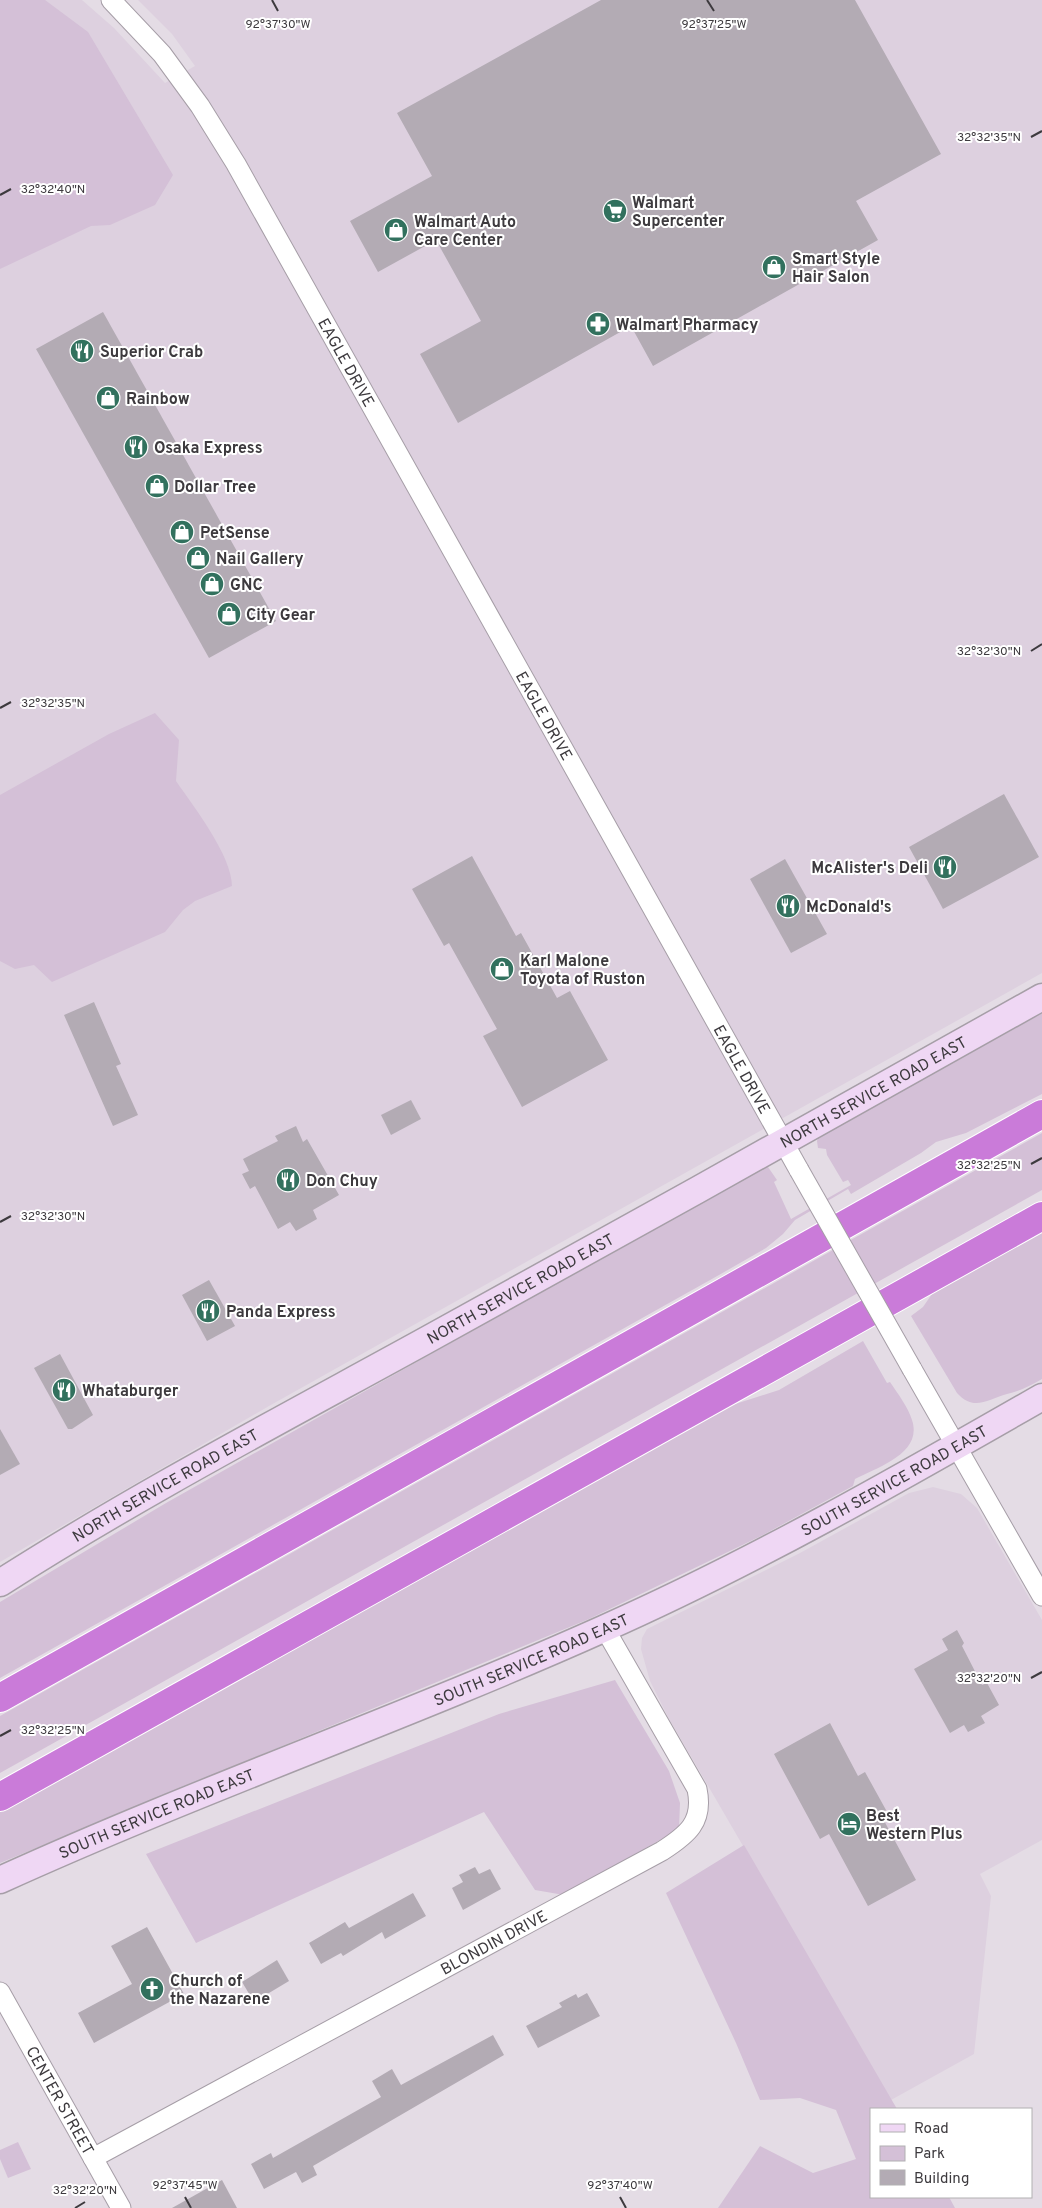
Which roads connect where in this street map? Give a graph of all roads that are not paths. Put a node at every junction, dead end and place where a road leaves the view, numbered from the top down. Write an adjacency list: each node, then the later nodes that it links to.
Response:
1 (110, 0): 4 (street, EAGLE DRIVE)
2 (1042, 997): 4 (main road, NORTH SERVICE ROAD EAST)
3 (1042, 1114): 11 (highway)
4 (784, 1143): 7 (street, EAGLE DRIVE, bridge); 8 (main road, NORTH SERVICE ROAD EAST)
5 (1042, 1216): 12 (highway)
6 (1042, 1397): 7 (main road, SOUTH SERVICE ROAD EAST)
7 (956, 1446): 9 (street, EAGLE DRIVE); 10 (main road, SOUTH SERVICE ROAD EAST)
8 (0, 1583)
9 (1042, 1596)
10 (605, 1629): 13 (main road, SOUTH SERVICE ROAD EAST); 15 (street, BLONDIN DRIVE)
11 (0, 1698)
12 (0, 1797)
13 (0, 1880)
14 (0, 1992): 15 (street, CENTER STREET)
15 (93, 2158): 16 (street, CENTER STREET)
16 (121, 2208)

